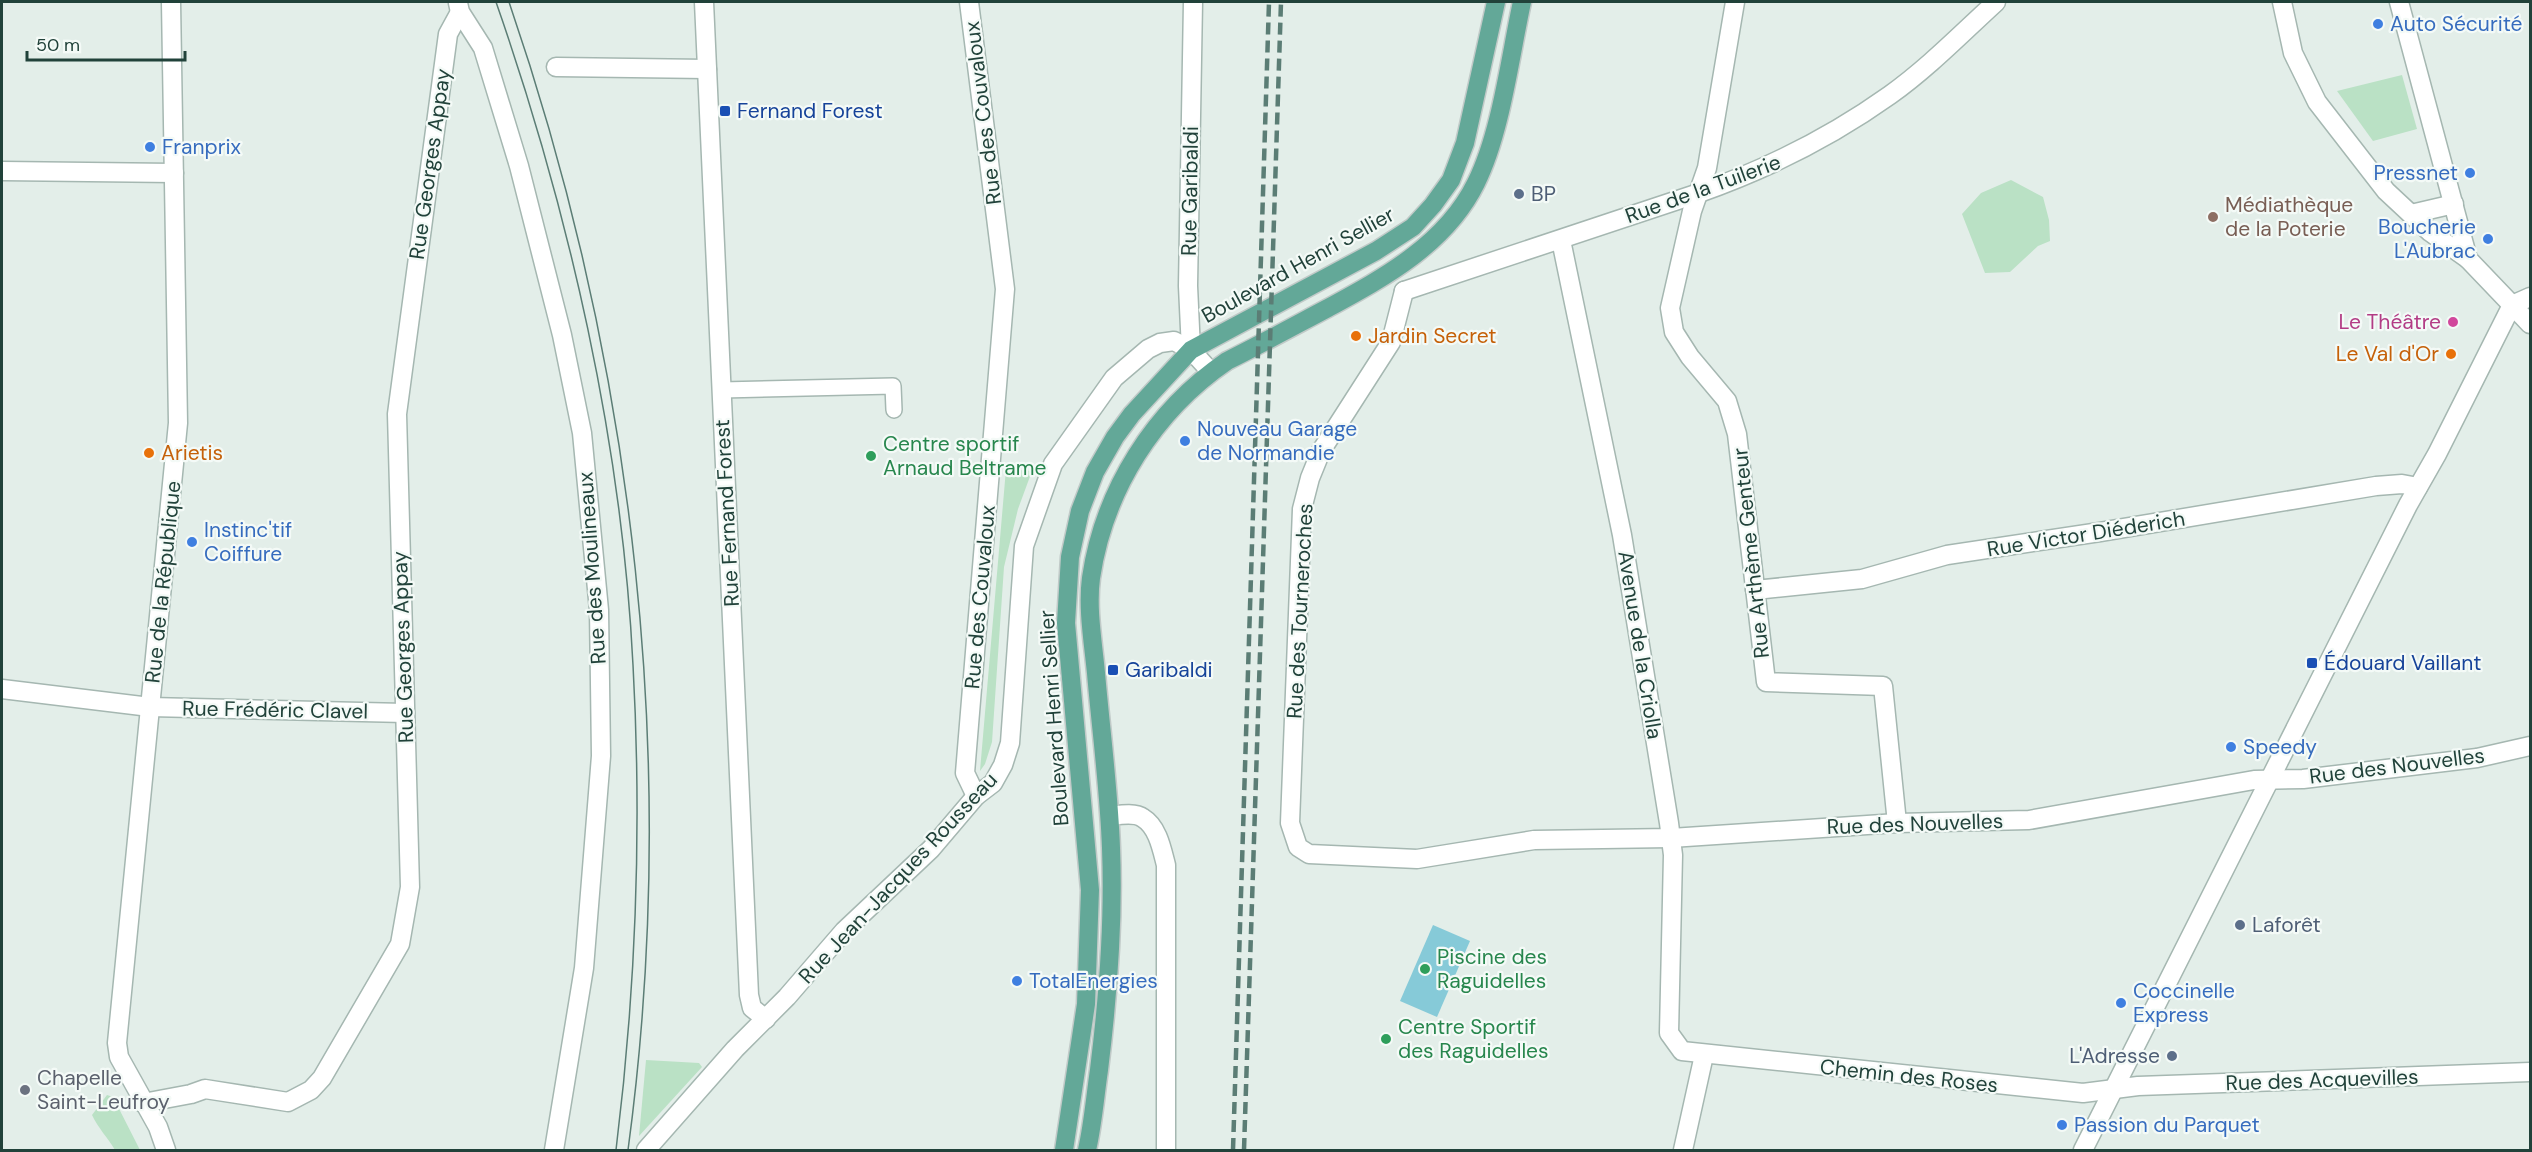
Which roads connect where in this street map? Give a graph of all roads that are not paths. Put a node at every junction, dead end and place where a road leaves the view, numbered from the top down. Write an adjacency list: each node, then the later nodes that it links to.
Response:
1 (171, 2): 15 (street, Rue de la République)
2 (704, 2): 13 (street, Rue Fernand Forest)
3 (969, 2): 38 (street, Rue des Couvaloux)
4 (1193, 2): 27 (street, Rue Garibaldi)
5 (1496, 2): 20 (main road, Boulevard Henri Sellier)
6 (1522, 2): 22 (main road, Boulevard Henri Sellier)
7 (1735, 2): 16 (street, Rue Arthème Genteur)
8 (1996, 2): 16 (street, Rue de la Tuilerie)
9 (2282, 2): 18 (street)
10 (2399, 2): 17 (street)
11 (459, 7): 35 (street, Rue Georges Appay); 51 (street, Rue des Moulineaux)
12 (556, 68): 13 (street)
13 (707, 69): 29 (street, Rue Fernand Forest)
14 (2, 171): 15 (street)
15 (174, 173): 34 (street, Rue de la République)
16 (1699, 193): 19 (street, Rue de la Tuilerie); 32 (street, Rue Arthème Genteur)
17 (2454, 204): 18 (street); 21 (street)
18 (2411, 214): 21 (street)
19 (1561, 240): 23 (street, Rue de la Tuilerie); 41 (street, Avenue de la Criolla)
20 (1376, 251): 22 (main road); 27 (main road, Boulevard Henri Sellier)
21 (2468, 259): 25 (street)
22 (1391, 273): 23 (street); 28 (main road, Boulevard Henri Sellier)
23 (1404, 291): 42 (street, Rue des Tourneroches)
24 (2530, 297): 25 (street)
25 (2512, 305): 26 (street); 31 (street)
26 (2530, 324)
27 (1191, 350): 28 (street); 38 (street, Rue Jean-Jacques Rousseau); 52 (main road, Boulevard Henri Sellier)
28 (1211, 372): 39 (main road, Boulevard Henri Sellier)
29 (722, 390): 30 (street); 43 (street, Rue Fernand Forest)
30 (894, 410)
31 (2418, 487): 32 (street, Rue Victor Diéderich); 37 (street)
32 (1755, 590): 40 (street, Rue Arthème Genteur)
33 (2, 689): 34 (street, Rue Frédéric Clavel)
34 (150, 707): 35 (street, Rue Frédéric Clavel); 48 (street, Rue de la République)
35 (405, 713): 48 (street, Rue Georges Appay)
36 (2530, 746): 37 (street, Rue des Nouvelles)
37 (2271, 780): 40 (street, Rue des Nouvelles); 47 (street)
38 (976, 796): 43 (street, Rue Jean-Jacques Rousseau)
39 (1110, 816): 53 (main road, Boulevard Henri Sellier); 54 (street)
40 (1897, 822): 41 (street, Rue des Nouvelles)
41 (1671, 838): 42 (street, Rue des Nouvelles); 44 (street, Avenue de la Criolla)
42 (1298, 847)
43 (766, 1018): 49 (street, Rue Jean-Jacques Rousseau)
44 (1682, 1051): 45 (street, Chemin des Roses)
45 (1704, 1054): 47 (street, Chemin des Roses); 55 (street)
46 (2530, 1072): 47 (street, Rue des Acquevilles)
47 (2115, 1090): 56 (street)
48 (143, 1103): 50 (street, Rue de la République)
49 (649, 1149)
50 (165, 1150)
51 (554, 1150)
52 (1064, 1150)
53 (1087, 1150)
54 (1166, 1150)
55 (1683, 1150)
56 (2084, 1150)

